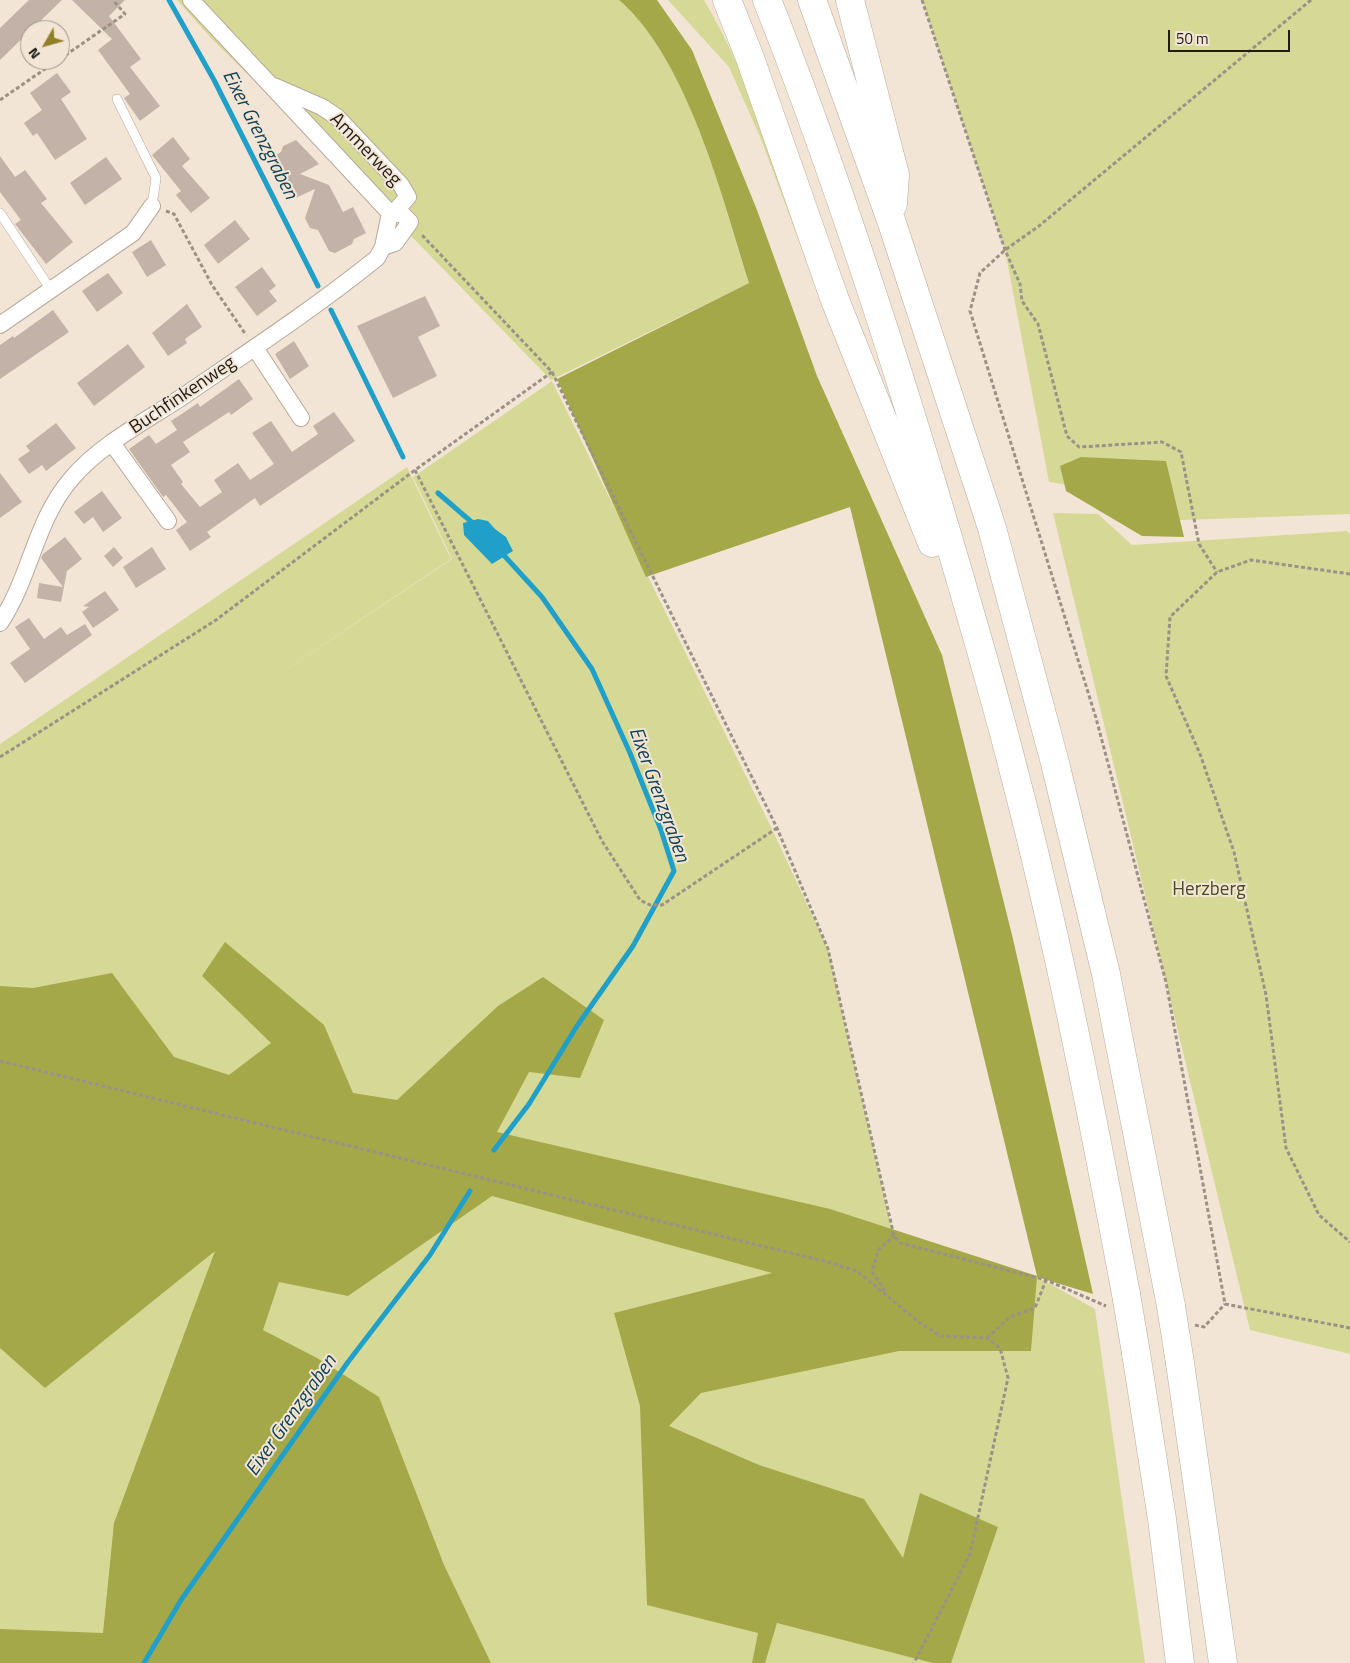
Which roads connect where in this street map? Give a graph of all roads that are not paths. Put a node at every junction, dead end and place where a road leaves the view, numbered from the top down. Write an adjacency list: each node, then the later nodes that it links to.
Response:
1 (191, 0): 8 (street, Ammerweg)
2 (714, 0): 7 (highway)
3 (727, 0): 7 (highway)
4 (767, 0): 22 (highway)
5 (812, 0): 13 (highway)
6 (850, 0): 13 (highway)
7 (750, 58): 22 (highway)
8 (274, 86): 11 (street, Ammerweg); 11 (street, Ammerweg)
9 (117, 99): 10 (lane)
10 (152, 206): 15 (street)
11 (393, 211): 14 (street, Buchfinkenweg); 14 (street, Buchfinkenweg)
12 (0, 213): 15 (lane)
13 (892, 220): 24 (highway, bridge)
14 (383, 247): 17 (street, Buchfinkenweg)
15 (50, 290): 16 (street)
16 (0, 325)
17 (255, 348): 18 (street, Buchfinkenweg); 19 (street, Buchfinkenweg)
18 (301, 418)
19 (112, 443): 20 (street, Buchfinkenweg); 21 (street, Buchfinkenweg)
20 (168, 521)
21 (0, 622)
22 (981, 648): 23 (highway, bridge)
23 (1180, 1663)
24 (1223, 1663)

